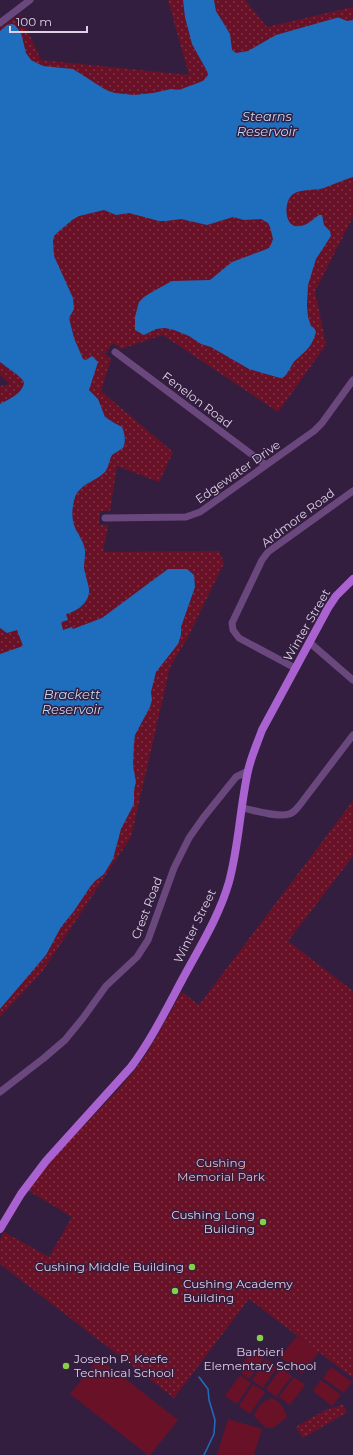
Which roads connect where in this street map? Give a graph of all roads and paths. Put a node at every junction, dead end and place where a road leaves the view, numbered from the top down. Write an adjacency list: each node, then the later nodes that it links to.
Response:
1 (30, 0): 2 (street)
2 (0, 23)
3 (115, 352): 5 (street, Fenelon Road)
4 (352, 384): 5 (street, Edgewater Drive)
5 (266, 465): 7 (street, Edgewater Drive)
6 (353, 491): 10 (street, Ardmore Road)
7 (105, 518)
8 (353, 579): 9 (main road, Winter Street)
9 (309, 642): 10 (main road, Winter Street); 11 (street)
10 (295, 668): 13 (main road, Winter Street)
11 (353, 680)
12 (353, 736): 14 (street)
13 (248, 771): 14 (main road, Winter Street); 15 (street, Crest Road)
14 (242, 808): 16 (main road, Winter Street)
15 (0, 1092)
16 (0, 1229)

